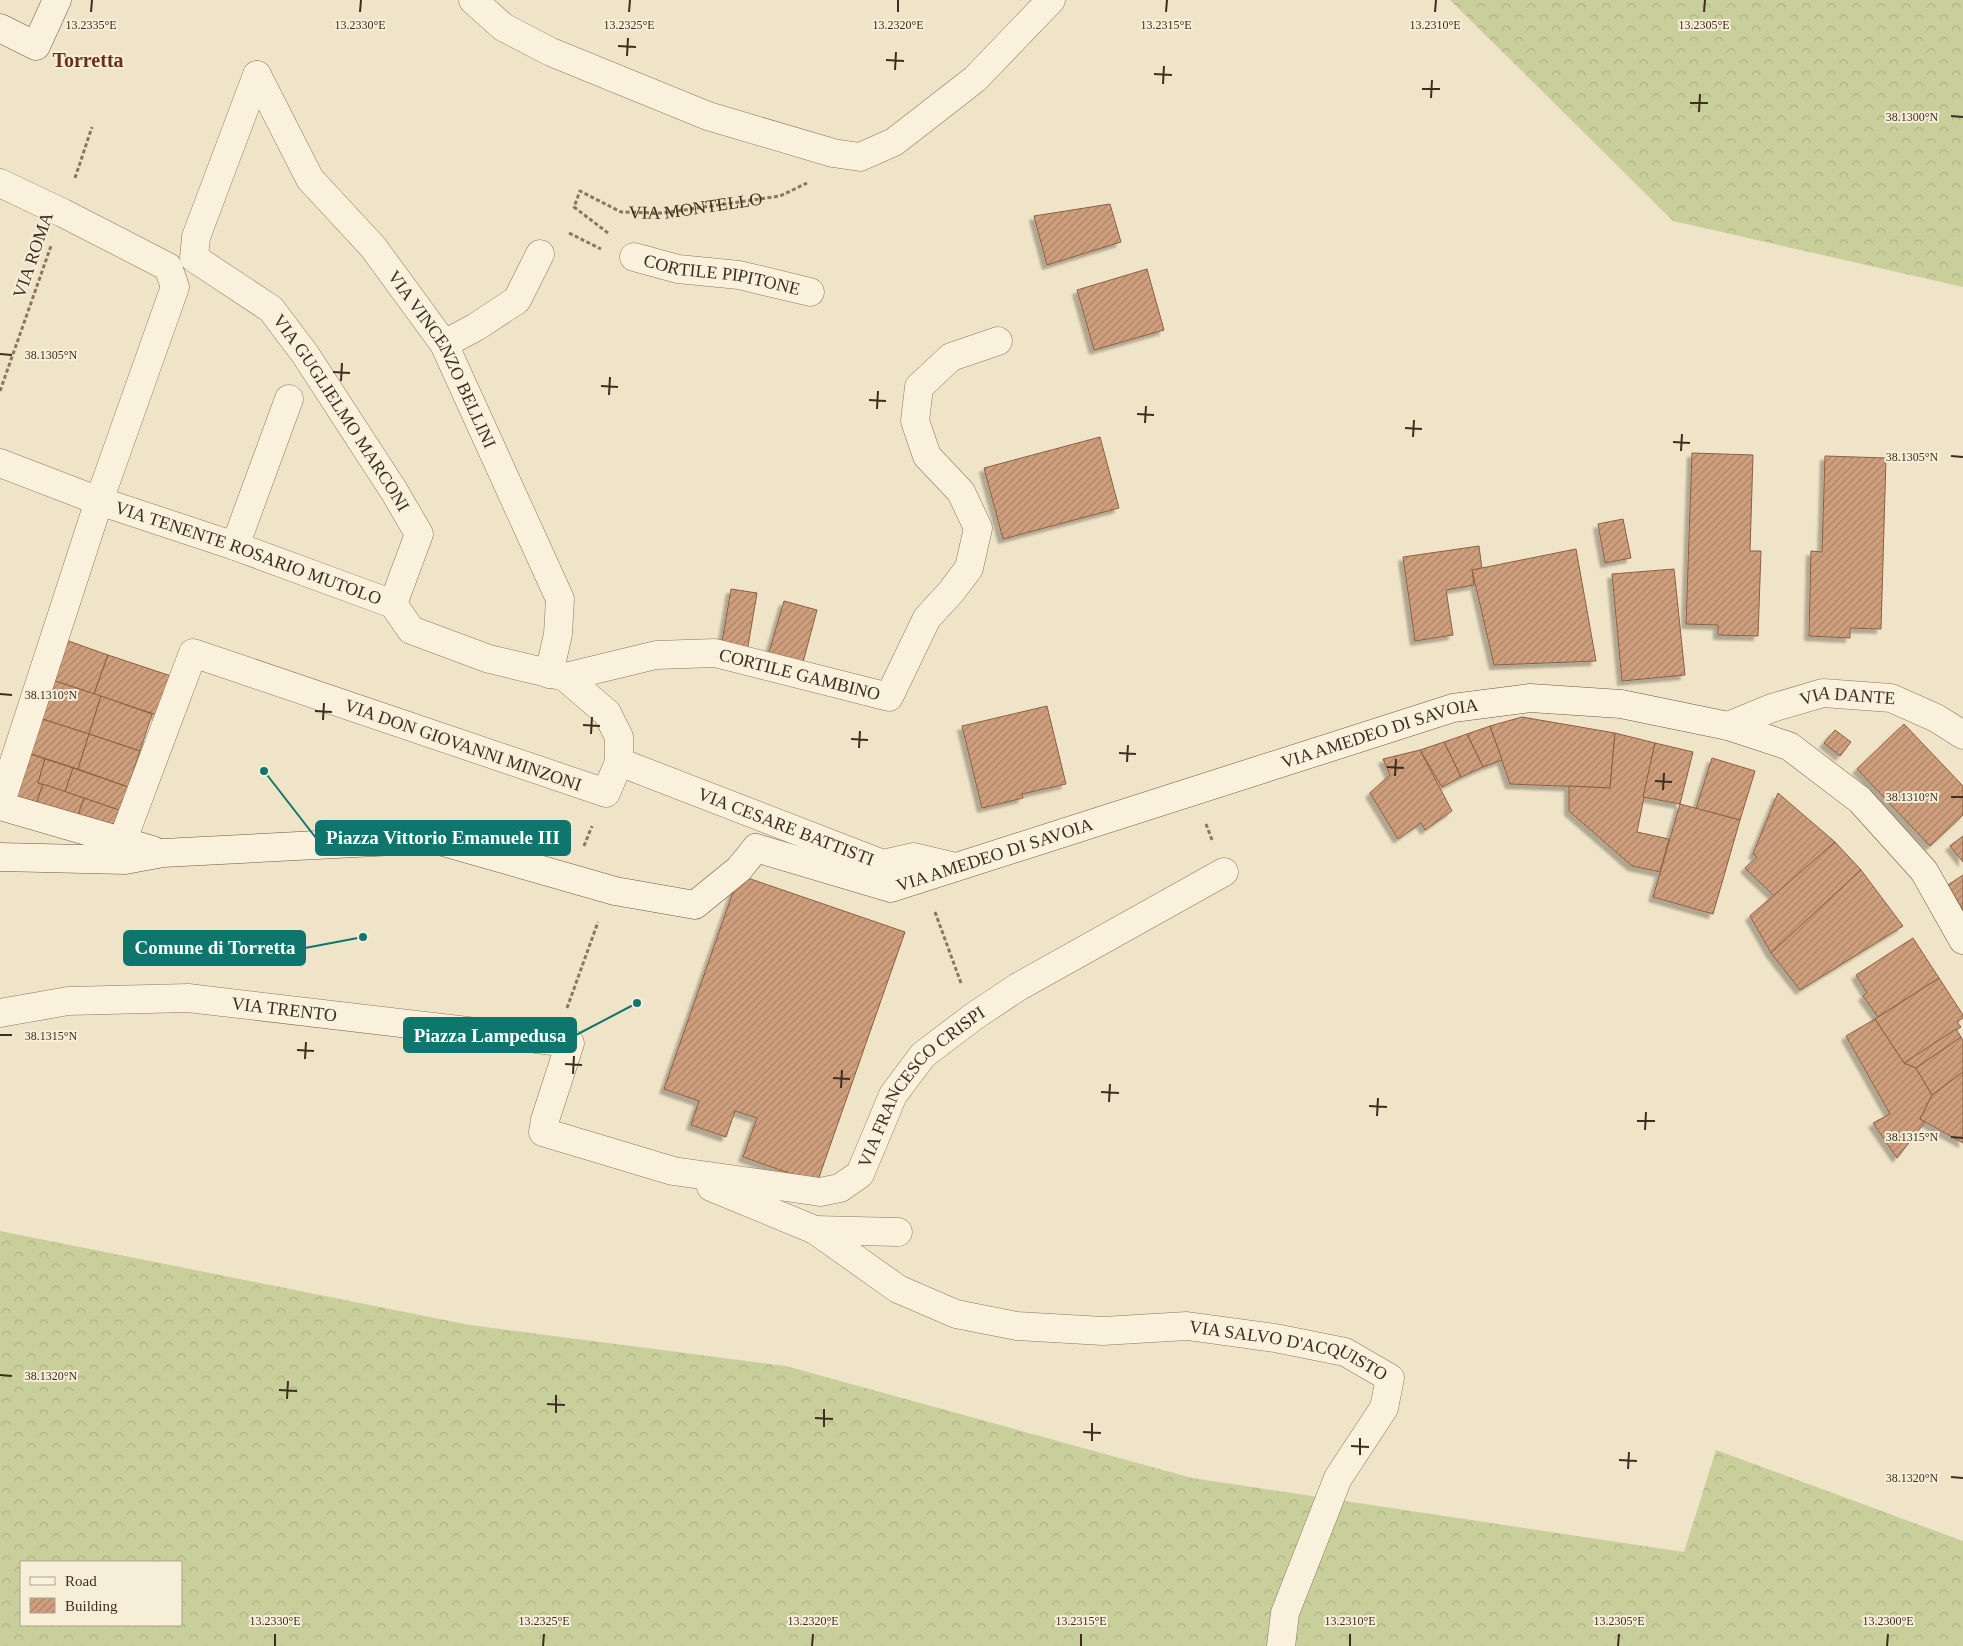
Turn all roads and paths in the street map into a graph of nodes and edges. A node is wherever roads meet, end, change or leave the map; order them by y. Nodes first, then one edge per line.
1 (57, 0) edge
2 (473, 0) edge
3 (1051, 0) edge
4 (0, 28) edge
5 (257, 75) joint
6 (92, 127) dead end
7 (860, 157) junction
8 (0, 183) edge
9 (63, 212) junction
10 (540, 254) joint
11 (634, 257) junction
12 (810, 292) dead end
13 (998, 341) dead end
14 (444, 344) junction
15 (0, 391) edge
16 (289, 399) dead end
17 (0, 463) edge
18 (99, 501) junction
19 (235, 546) junction
20 (393, 604) junction
21 (557, 675) junction
22 (1728, 726) junction
23 (1963, 736) edge
24 (619, 762) junction
25 (1194, 791) junction
26 (606, 793) junction
27 (0, 806) edge
28 (122, 842) junction
29 (163, 853) junction
30 (0, 857) edge
31 (956, 867) junction
32 (1224, 872) joint
33 (574, 878) junction
34 (923, 878) junction
35 (609, 889) junction
36 (1963, 940) edge
37 (0, 1013) edge
38 (973, 1017) junction
39 (563, 1042) junction
40 (673, 1171) junction
41 (814, 1230) junction
42 (898, 1232) dead end
43 (1280, 1646) edge

1 - 4 street
2 - 7 street
3 - 7 street
5 - 14 street, VIA VINCENZO BELLINI
5 - 20 street, VIA GUGLIELMO MARCONI
6 - 9 path, VIA ROMA
7 - 11 path, VIA MONTELLO
8 - 9 street
9 - 15 path, VIA ROMA
9 - 18 street
10 - 11 path
10 - 14 street
11 - 12 street, CORTILE PIPITONE
13 - 21 street, CORTILE GAMBINO
14 - 21 street, VIA VINCENZO BELLINI
16 - 19 street
17 - 18 street, VIA TENENTE ROSARIO MUTOLO
18 - 19 street, VIA TENENTE ROSARIO MUTOLO
18 - 27 street
19 - 20 street, VIA TENENTE ROSARIO MUTOLO
20 - 21 street, VIA TENENTE ROSARIO MUTOLO
21 - 24 street, VIA TENENTE ROSARIO MUTOLO
22 - 23 street, VIA DANTE
22 - 25 street, VIA AMEDEO DI SAVOIA
22 - 36 street, VIA AMEDEO DI SAVOIA
24 - 26 street, VIA TENENTE ROSARIO MUTOLO
24 - 31 street, VIA CESARE BATTISTI
25 - 31 street, VIA AMEDEO DI SAVOIA
25 - 32 path
26 - 28 street, VIA DON GIOVANNI MINZONI
26 - 33 path
27 - 28 street
28 - 29 street
29 - 30 street
29 - 33 street
31 - 34 street, VIA AMEDEO DI SAVOIA
32 - 38 street, VIA FRANCESCO CRISPI
33 - 35 street
34 - 35 street, VIA AMEDEO DI SAVOIA
34 - 38 path
35 - 39 path
37 - 39 street, VIA TRENTO
38 - 40 street, VIA FRANCESCO CRISPI
39 - 40 street, VIA FRANCESCO CRISPI
40 - 41 street
41 - 42 street
41 - 43 street, VIA SALVO D'ACQUISTO

